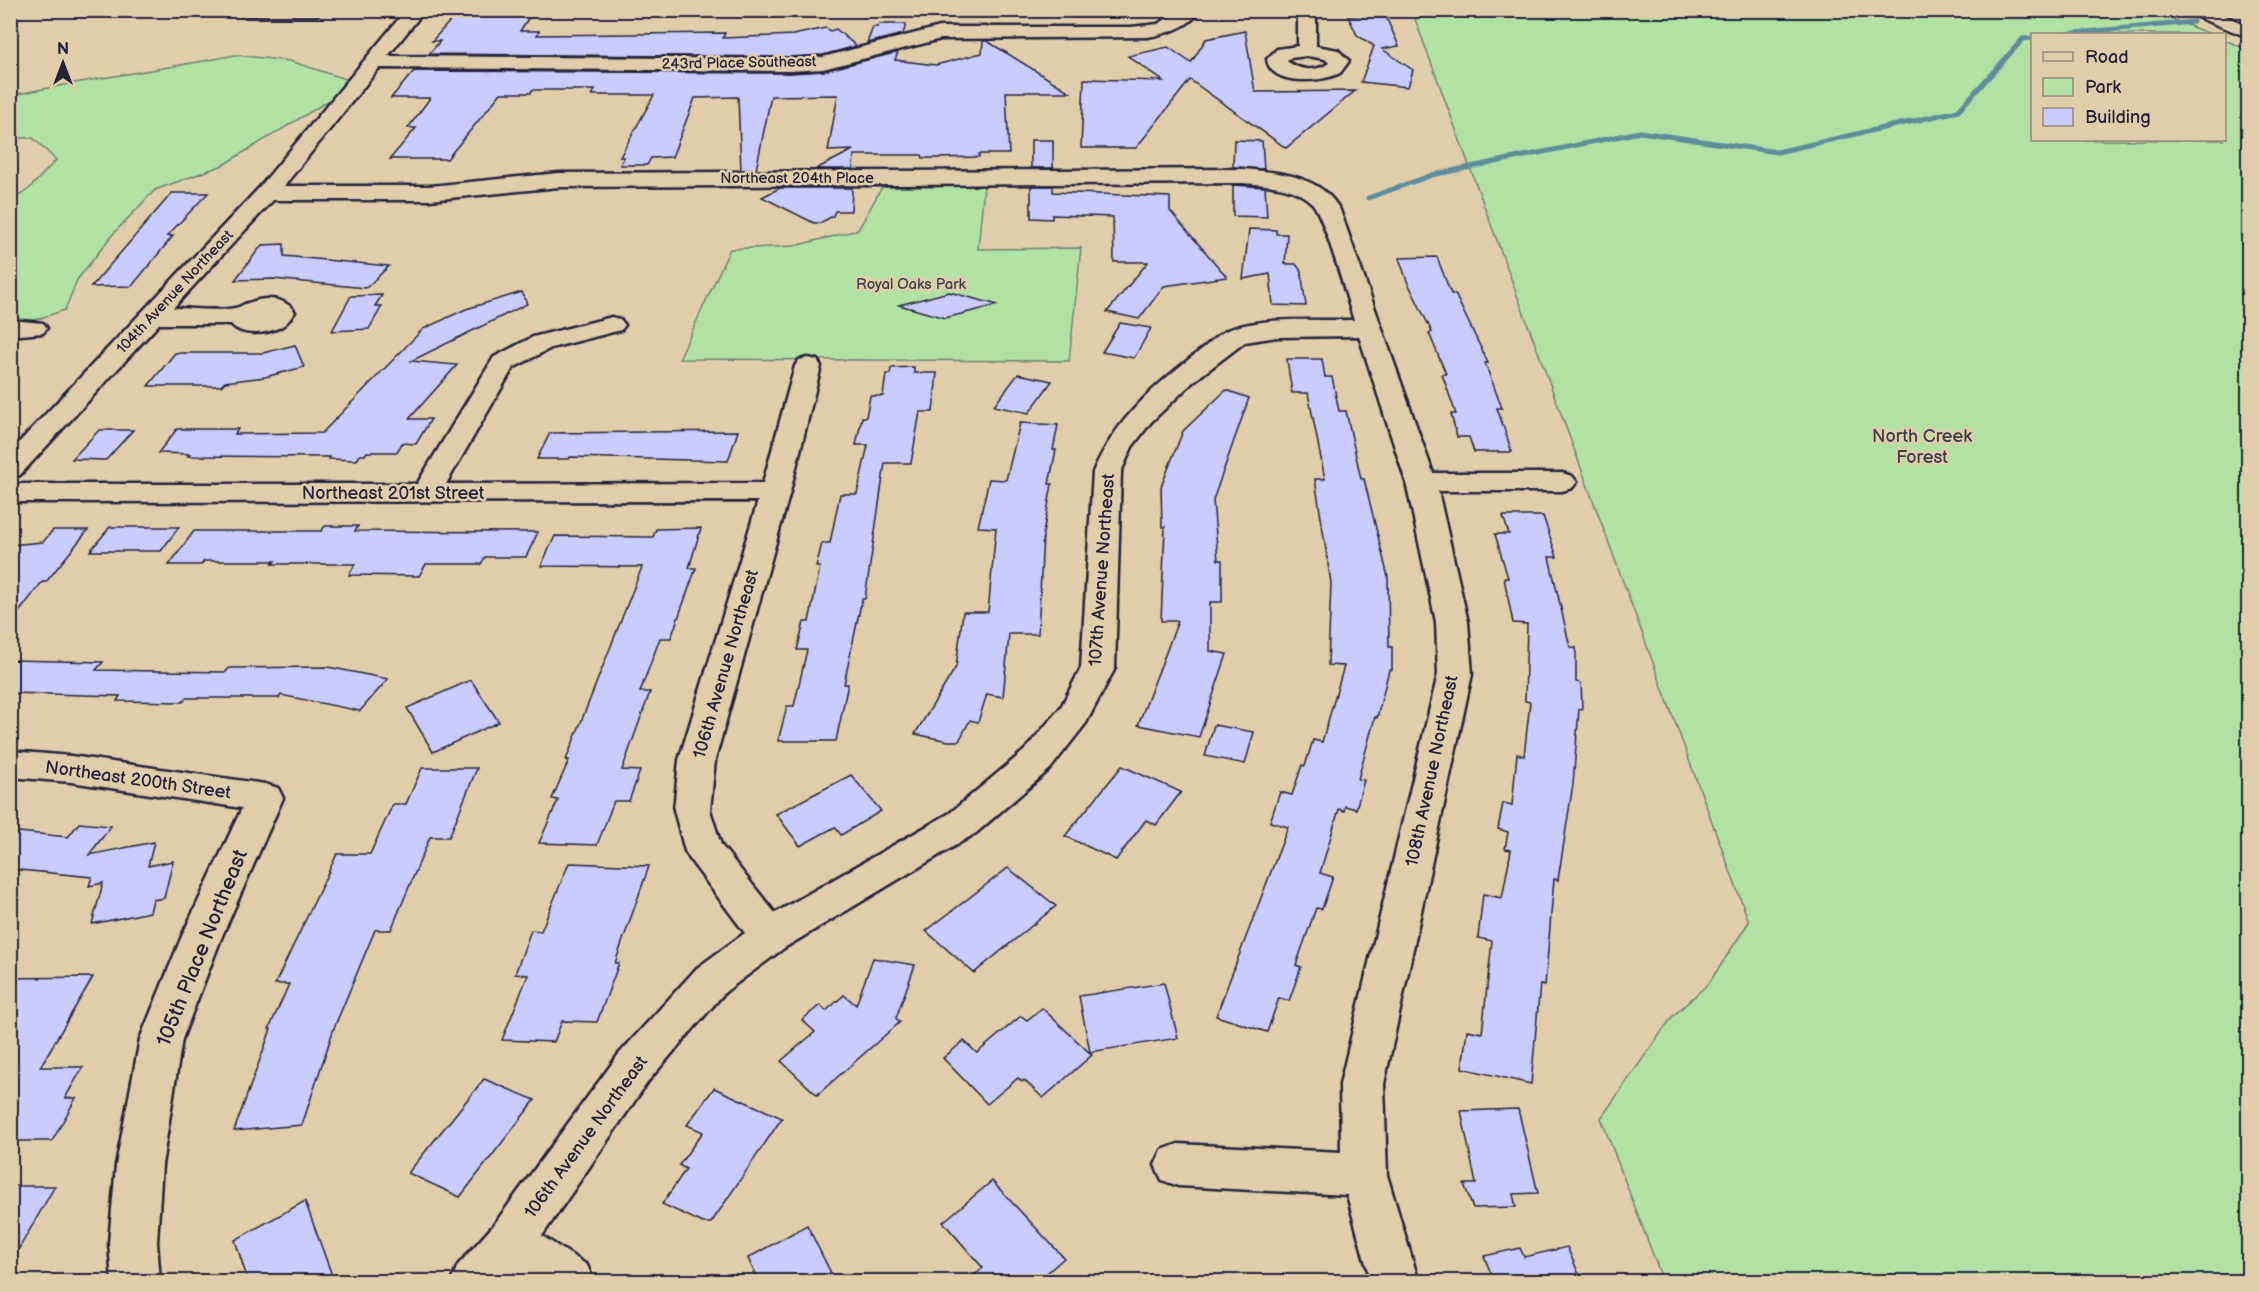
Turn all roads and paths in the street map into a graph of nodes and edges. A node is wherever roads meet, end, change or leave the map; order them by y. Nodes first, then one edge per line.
1 (239, 10) edge
2 (317, 10) edge
3 (416, 10) edge
4 (945, 10) edge
5 (1192, 10) edge
6 (1303, 10) edge
7 (2195, 10) edge
8 (2210, 10) edge
9 (2248, 26) edge
10 (2248, 32) edge
11 (940, 33) junction
12 (1307, 50) dead end
13 (374, 62) junction
14 (267, 193) junction
15 (1322, 199) joint
16 (243, 315) dead end
17 (154, 316) junction
18 (612, 325) dead end
19 (1367, 327) junction
20 (808, 366) dead end
21 (10, 470) edge
22 (1421, 482) junction
23 (1562, 482) dead end
24 (776, 492) junction
25 (10, 493) edge
26 (426, 493) junction
27 (10, 764) edge
28 (265, 798) joint
29 (770, 936) junction
30 (1178, 1165) dead end
31 (1364, 1175) junction
32 (510, 1242) junction
33 (136, 1281) edge
34 (475, 1281) edge
35 (570, 1281) edge
36 (1395, 1281) edge

1 - 2 main road
3 - 13 main road, 104th Avenue Northeast
4 - 11 main road
5 - 11 main road, 243rd Place Southeast
6 - 12 main road
7 - 10 main road
8 - 9 main road
11 - 13 main road, 243rd Place Southeast
13 - 14 main road, 104th Avenue Northeast
14 - 15 main road, Northeast 204th Place
14 - 17 main road, 104th Avenue Northeast
15 - 19 main road, 108th Avenue Northeast
16 - 17 main road
17 - 21 main road, 104th Avenue Northeast
18 - 26 main road
19 - 22 main road, 108th Avenue Northeast
19 - 29 main road, 107th Avenue Northeast
20 - 24 main road, 106th Avenue Northeast
22 - 23 main road
22 - 31 main road, 108th Avenue Northeast
24 - 26 main road, Northeast 201st Street
24 - 29 main road, 106th Avenue Northeast
25 - 26 main road, Northeast 201st Street
27 - 28 main road, Northeast 200th Street
28 - 33 main road, 105th Place Northeast
29 - 32 main road, 106th Avenue Northeast
30 - 31 main road
31 - 36 main road, 108th Avenue Northeast
32 - 34 main road, 106th Avenue Northeast
32 - 35 main road

